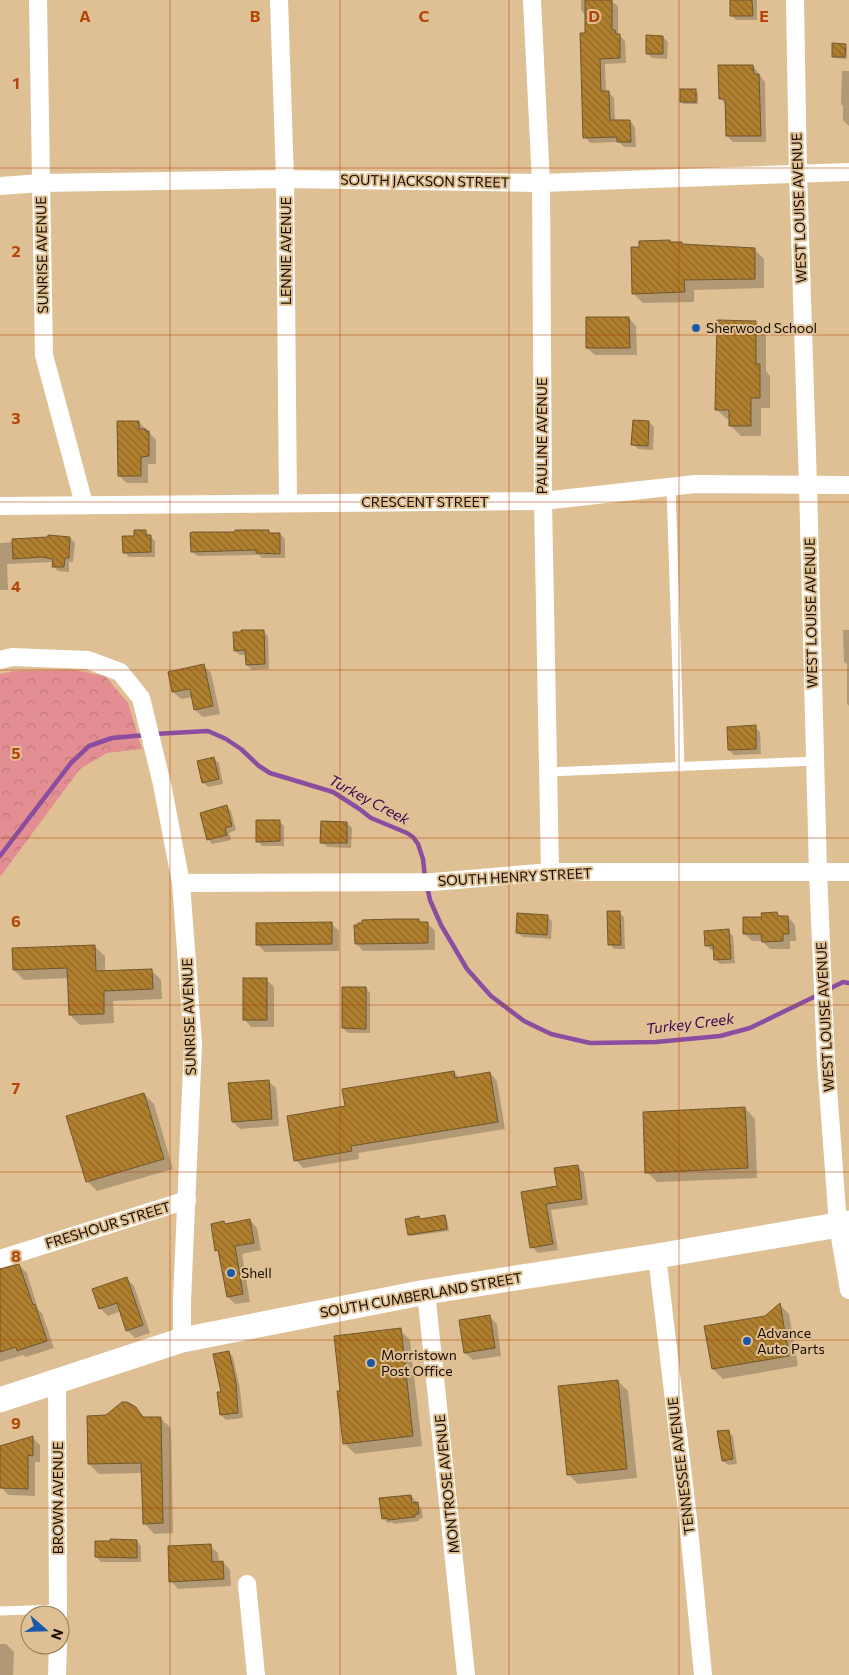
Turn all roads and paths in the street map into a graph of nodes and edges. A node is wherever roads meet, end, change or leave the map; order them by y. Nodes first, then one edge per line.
1 (38, 0) edge
2 (279, 0) edge
3 (532, 0) edge
4 (795, 0) edge
5 (849, 172) edge
6 (798, 173) junction
7 (285, 179) junction
8 (41, 183) junction
9 (541, 183) junction
10 (0, 186) edge
11 (808, 485) junction
12 (849, 485) edge
13 (671, 487) junction
14 (543, 501) junction
15 (288, 503) junction
16 (84, 504) junction
17 (0, 506) edge
18 (0, 660) edge
19 (815, 761) junction
20 (680, 767) junction
21 (548, 772) junction
22 (550, 872) junction
23 (818, 872) junction
24 (849, 872) edge
25 (182, 884) junction
26 (187, 1200) junction
27 (843, 1224) edge
28 (657, 1256) junction
29 (0, 1259) edge
30 (849, 1290) edge
31 (426, 1292) junction
32 (182, 1340) junction
33 (57, 1382) junction
34 (0, 1400) edge
35 (247, 1584) dead end
36 (58, 1605) edge
37 (0, 1611) edge
38 (20, 1611) edge
39 (58, 1655) edge
40 (57, 1675) edge
41 (256, 1675) edge
42 (466, 1675) edge
43 (702, 1675) edge

1 - 8 street, SUNRISE AVENUE
2 - 7 street, LENNIE AVENUE
3 - 9 street, PAULINE AVENUE
4 - 6 street, WEST LOUISE AVENUE
5 - 6 street, SOUTH JACKSON STREET
6 - 9 street, SOUTH JACKSON STREET
6 - 11 street, WEST LOUISE AVENUE
7 - 8 street, SOUTH JACKSON STREET
7 - 9 street, SOUTH JACKSON STREET
7 - 15 street, LENNIE AVENUE
8 - 10 street, SOUTH JACKSON STREET
8 - 16 street, SUNRISE AVENUE
9 - 14 street, PAULINE AVENUE
11 - 12 street, CRESCENT STREET
11 - 13 street, CRESCENT STREET
11 - 19 street, WEST LOUISE AVENUE
13 - 14 street, CRESCENT STREET
13 - 20 lane
14 - 15 street, CRESCENT STREET
14 - 21 street, PAULINE AVENUE
15 - 16 street, CRESCENT STREET
16 - 17 street, CRESCENT STREET
18 - 25 street, SUNRISE AVENUE
19 - 20 lane
19 - 23 street, WEST LOUISE AVENUE
20 - 21 lane
21 - 22 street, PAULINE AVENUE
22 - 23 street, SOUTH HENRY STREET
22 - 25 street, SOUTH HENRY STREET
23 - 24 street, SOUTH HENRY STREET
23 - 27 street, WEST LOUISE AVENUE
25 - 26 street, SUNRISE AVENUE
26 - 29 street, FRESHOUR STREET
26 - 32 street, SUNRISE AVENUE
27 - 28 main road, SOUTH CUMBERLAND STREET
27 - 30 street, WEST LOUISE AVENUE
28 - 31 main road, SOUTH CUMBERLAND STREET
28 - 43 street, TENNESSEE AVENUE
31 - 32 main road, SOUTH CUMBERLAND STREET
31 - 42 street, MONTROSE AVENUE
32 - 33 main road, SOUTH CUMBERLAND STREET
33 - 34 main road, SOUTH CUMBERLAND STREET
33 - 36 street, BROWN AVENUE
35 - 41 street
37 - 38 lane
39 - 40 street

